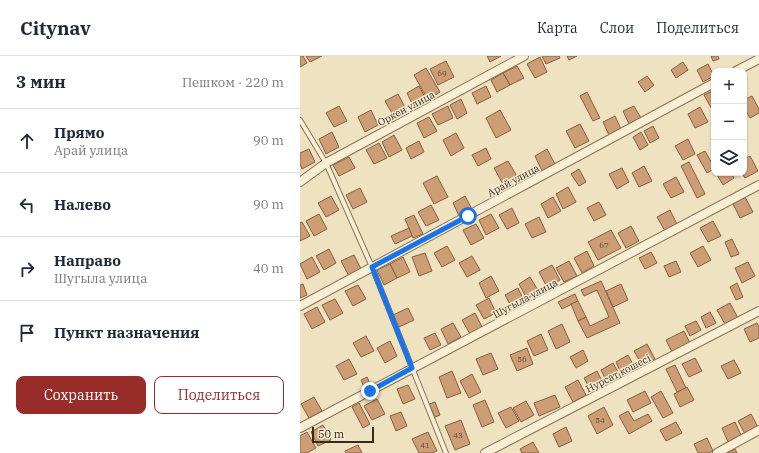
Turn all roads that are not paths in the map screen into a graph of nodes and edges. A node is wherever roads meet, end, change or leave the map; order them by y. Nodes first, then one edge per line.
1 (524, 56) edge
2 (759, 58) edge
3 (741, 68) edge
4 (711, 85) edge
5 (300, 120) edge
6 (326, 163) junction
7 (300, 182) edge
8 (759, 185) edge
9 (372, 267) junction
10 (300, 306) edge
11 (759, 311) edge
12 (412, 368) junction
13 (300, 428) edge
14 (759, 430) edge
15 (446, 453) edge
16 (485, 453) edge
17 (717, 453) edge

1 - 6 street, Оркен улица
2 - 3 street
4 - 9 street, Арай улица
5 - 6 lane
6 - 7 street, Оркен улица
6 - 9 lane
8 - 12 street, Шугыла улица
9 - 10 street, Арай улица
9 - 12 lane
11 - 16 street, Нурсат кошесi
12 - 13 street, Шугыла улица
12 - 15 lane
14 - 17 street

